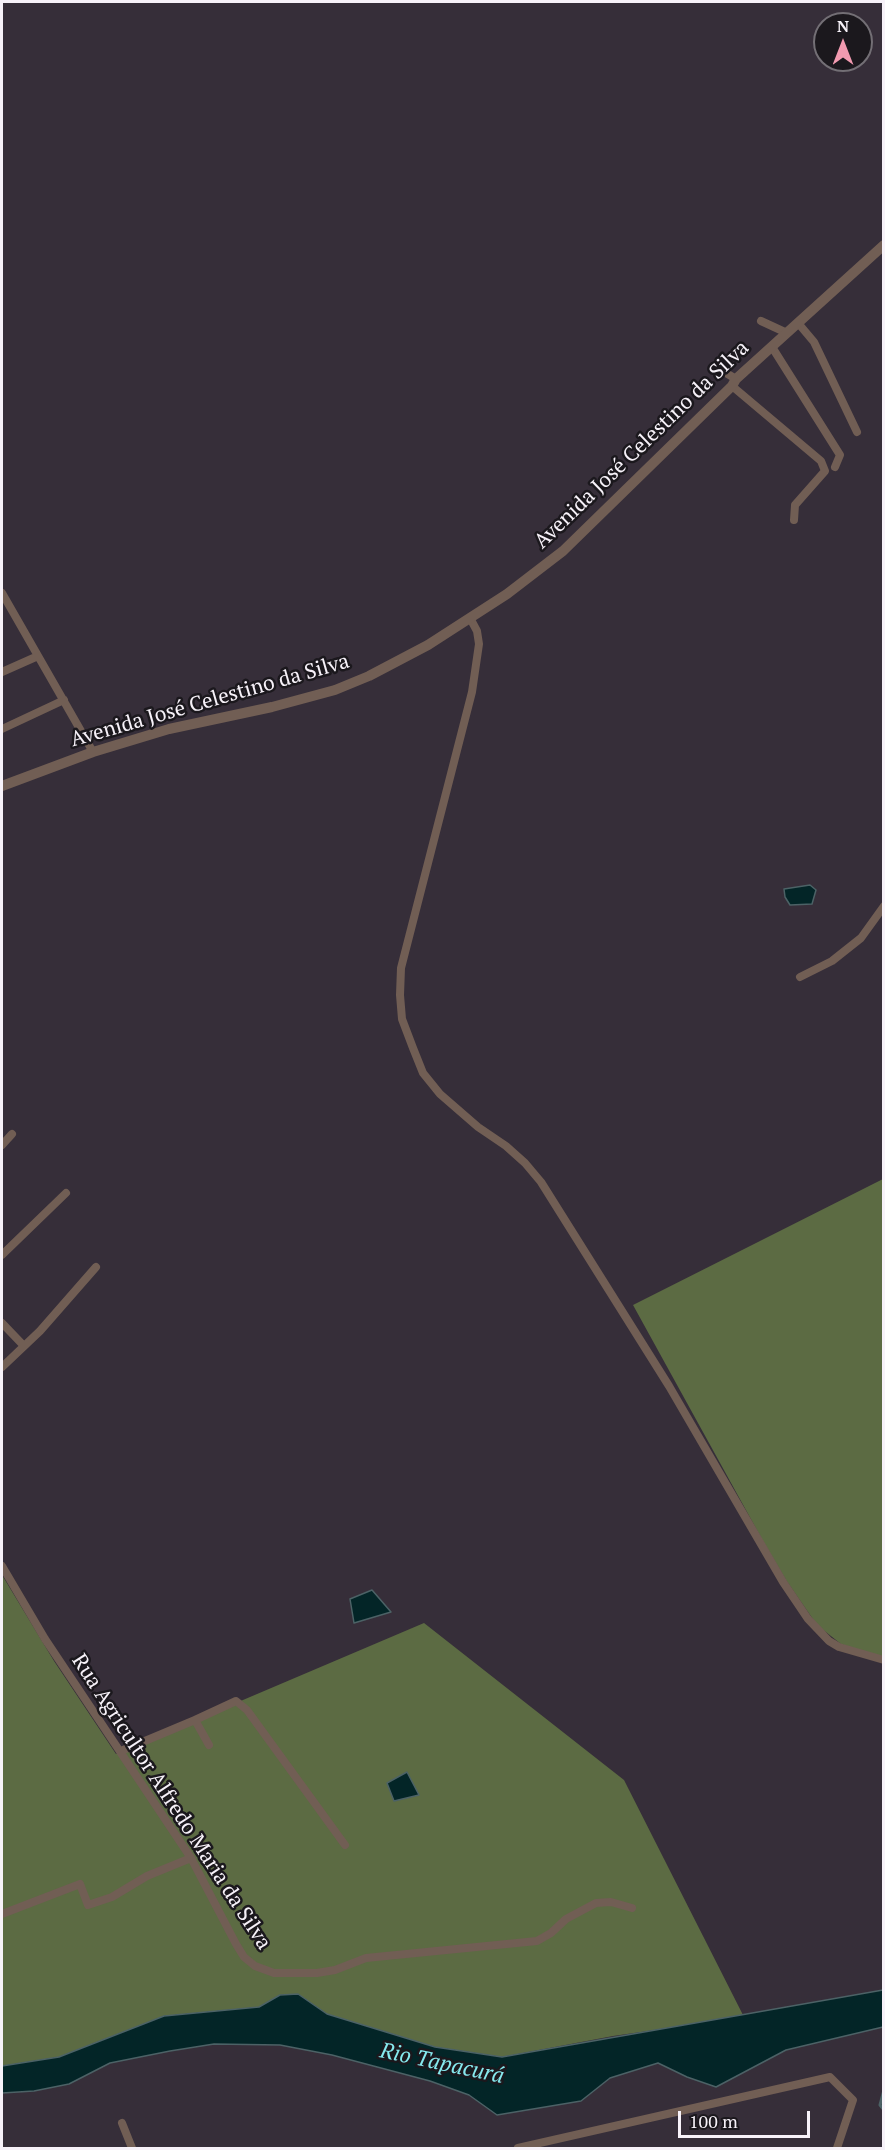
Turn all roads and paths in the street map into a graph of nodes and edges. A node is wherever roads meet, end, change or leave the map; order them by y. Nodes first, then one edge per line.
1 (884, 244) edge
2 (761, 321) dead end
3 (798, 323) junction
4 (787, 333) junction
5 (772, 347) junction
6 (721, 370) dead end
7 (734, 382) junction
8 (857, 432) dead end
9 (834, 467) dead end
10 (794, 520) dead end
11 (2, 592) edge
12 (12, 614) junction
13 (2, 618) edge
14 (471, 618) junction
15 (38, 656) junction
16 (2, 672) edge
17 (64, 700) junction
18 (2, 729) edge
19 (93, 752) junction
20 (2, 786) edge
21 (884, 906) edge
22 (800, 977) dead end
23 (12, 1134) dead end
24 (2, 1145) edge
25 (66, 1193) dead end
26 (2, 1255) edge
27 (96, 1267) dead end
28 (2, 1323) edge
29 (24, 1346) junction
30 (2, 1367) edge
31 (2, 1566) edge
32 (884, 1660) edge
33 (195, 1720) junction
34 (209, 1745) dead end
35 (121, 1751) junction
36 (345, 1845) dead end
37 (191, 1858) junction
38 (632, 1908) dead end
39 (2, 1914) edge
40 (122, 2123) dead end
41 (132, 2148) edge
42 (518, 2148) edge
43 (837, 2148) edge

1 - 3 street, Avenida José Celestino da Silva
2 - 4 street
3 - 4 street, Avenida José Celestino da Silva
3 - 8 street
4 - 5 street, Avenida José Celestino da Silva
5 - 7 street, Avenida José Celestino da Silva
5 - 9 street
6 - 7 street
7 - 10 street
7 - 14 street, Avenida José Celestino da Silva
11 - 12 street
12 - 13 street
12 - 15 street
14 - 19 street, Avenida José Celestino da Silva
14 - 32 street
15 - 16 street
15 - 17 street
17 - 18 street
17 - 19 street
19 - 20 street, Avenida José Celestino da Silva
21 - 22 street
23 - 24 street
25 - 26 street
27 - 29 street
28 - 29 street
29 - 30 street
31 - 35 street, Rua Agricultor Alfredo Maria da Silva
33 - 34 street
33 - 35 street
33 - 36 street
35 - 37 street, Rua Agricultor Alfredo Maria da Silva
37 - 38 street, Rua Agricultor Alfredo Maria da Silva
37 - 39 street
40 - 41 street
42 - 43 street

